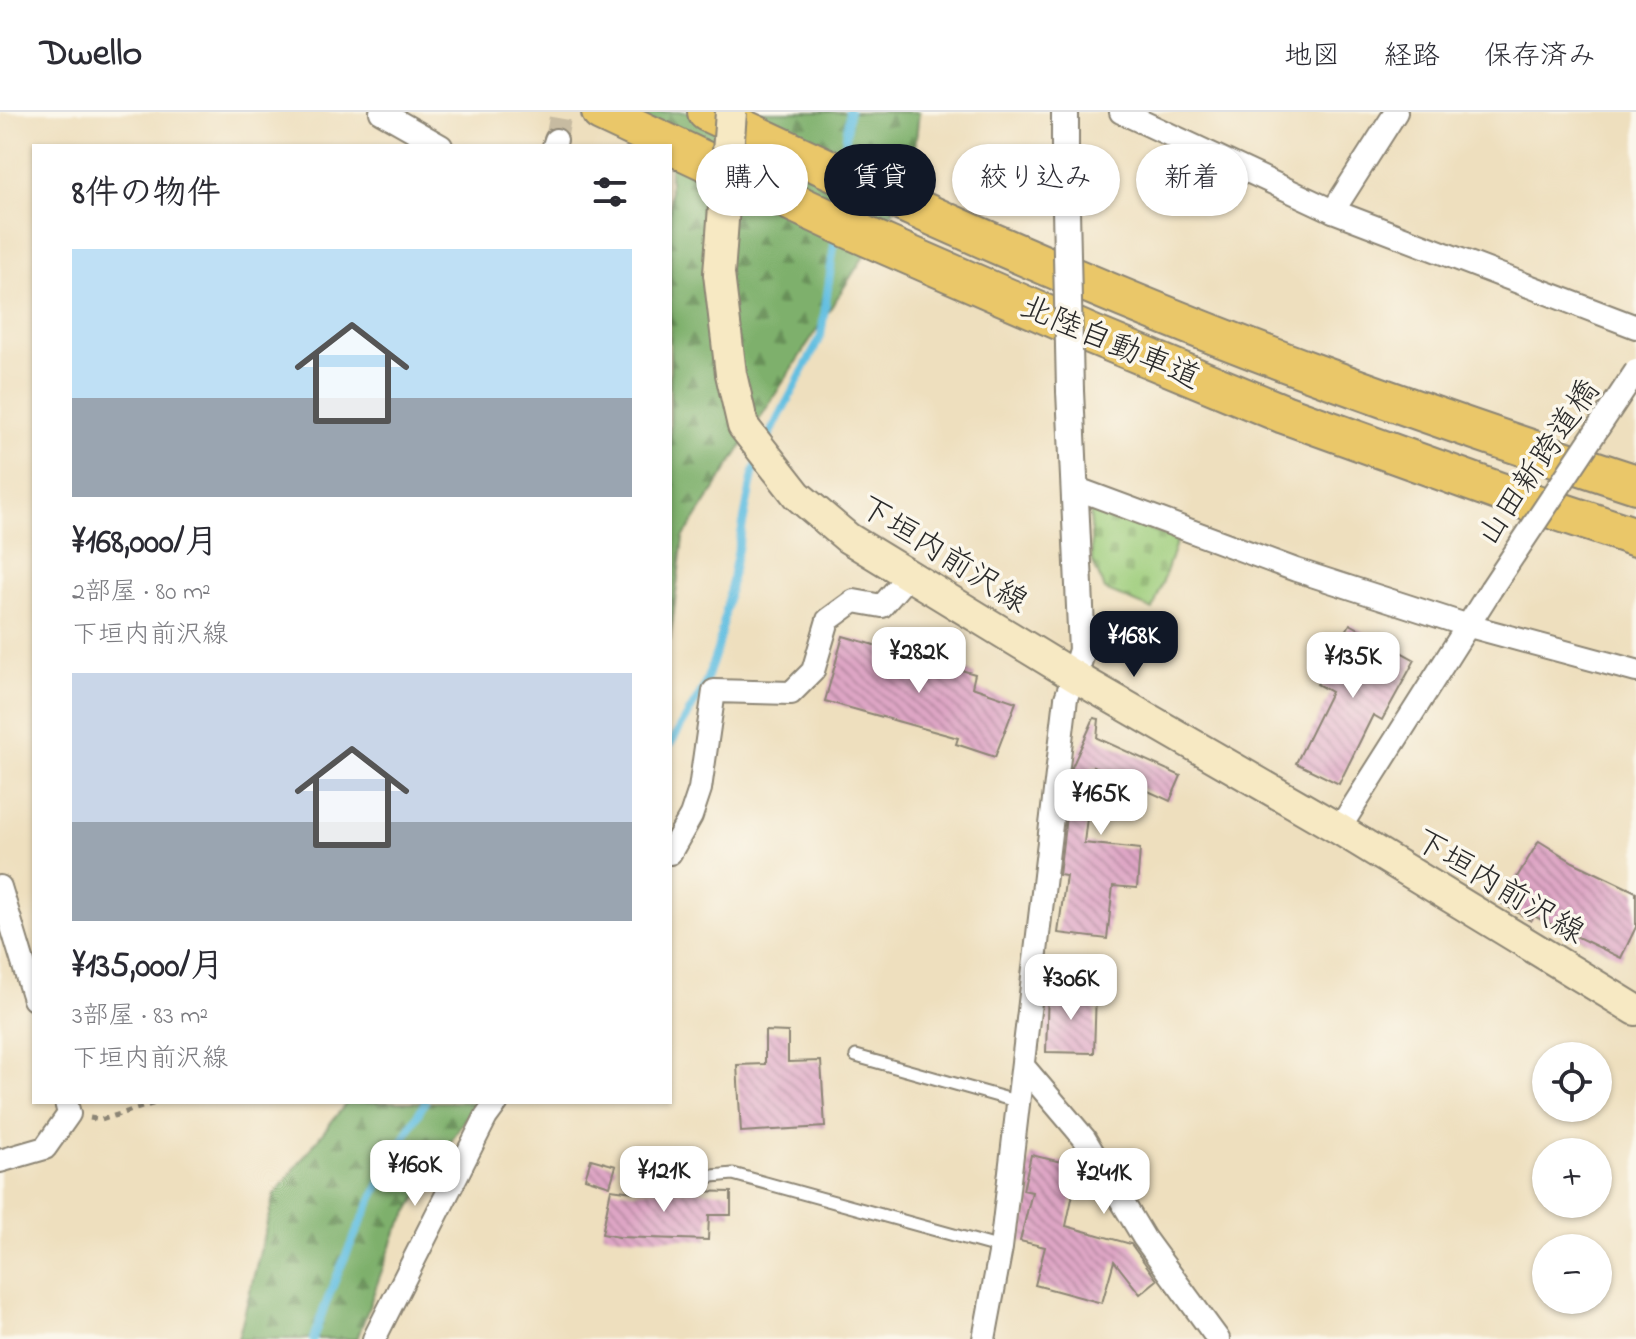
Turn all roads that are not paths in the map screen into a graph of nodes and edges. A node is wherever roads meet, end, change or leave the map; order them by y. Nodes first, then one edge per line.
1 (381, 112) edge
2 (601, 112) edge
3 (707, 112) edge
4 (731, 112) edge
5 (1065, 112) edge
6 (1121, 112) edge
7 (1396, 112) edge
8 (437, 144) edge
9 (669, 144) edge
10 (672, 145) edge
11 (1333, 211) junction
12 (1636, 327) edge
13 (1636, 371) edge
14 (1636, 484) edge
15 (1075, 488) junction
16 (1636, 537) edge
17 (908, 576) junction
18 (1469, 626) junction
19 (1636, 671) edge
20 (1074, 676) junction
21 (1339, 829) junction
22 (672, 849) edge
23 (0, 887) edge
24 (32, 992) edge
25 (1636, 1010) edge
26 (856, 1056) dead end
27 (1023, 1066) junction
28 (1019, 1102) junction
29 (496, 1104) edge
30 (68, 1108) edge
31 (0, 1161) edge
32 (632, 1184) dead end
33 (1001, 1248) junction
34 (374, 1339) edge
35 (984, 1339) edge
36 (1218, 1339) edge

1 - 8 street
2 - 9 highway, 北陸自動車道
3 - 14 highway, 北陸自動車道
4 - 17 main road, 下垣内前沢線, bridge
5 - 15 street, bridge
6 - 11 street
7 - 11 street
10 - 16 highway, 北陸自動車道
11 - 12 street
13 - 18 street, 山田新跨道橋, bridge
15 - 18 street
15 - 20 street
17 - 20 main road, 下垣内前沢線
17 - 22 street
18 - 19 street
18 - 21 street, 山田新跨道橋
20 - 21 main road, 下垣内前沢線
20 - 27 street
21 - 25 main road, 下垣内前沢線
23 - 24 street
26 - 28 lane
27 - 28 street
27 - 36 street
28 - 33 street
29 - 34 street
30 - 31 street
32 - 33 lane
33 - 35 street

